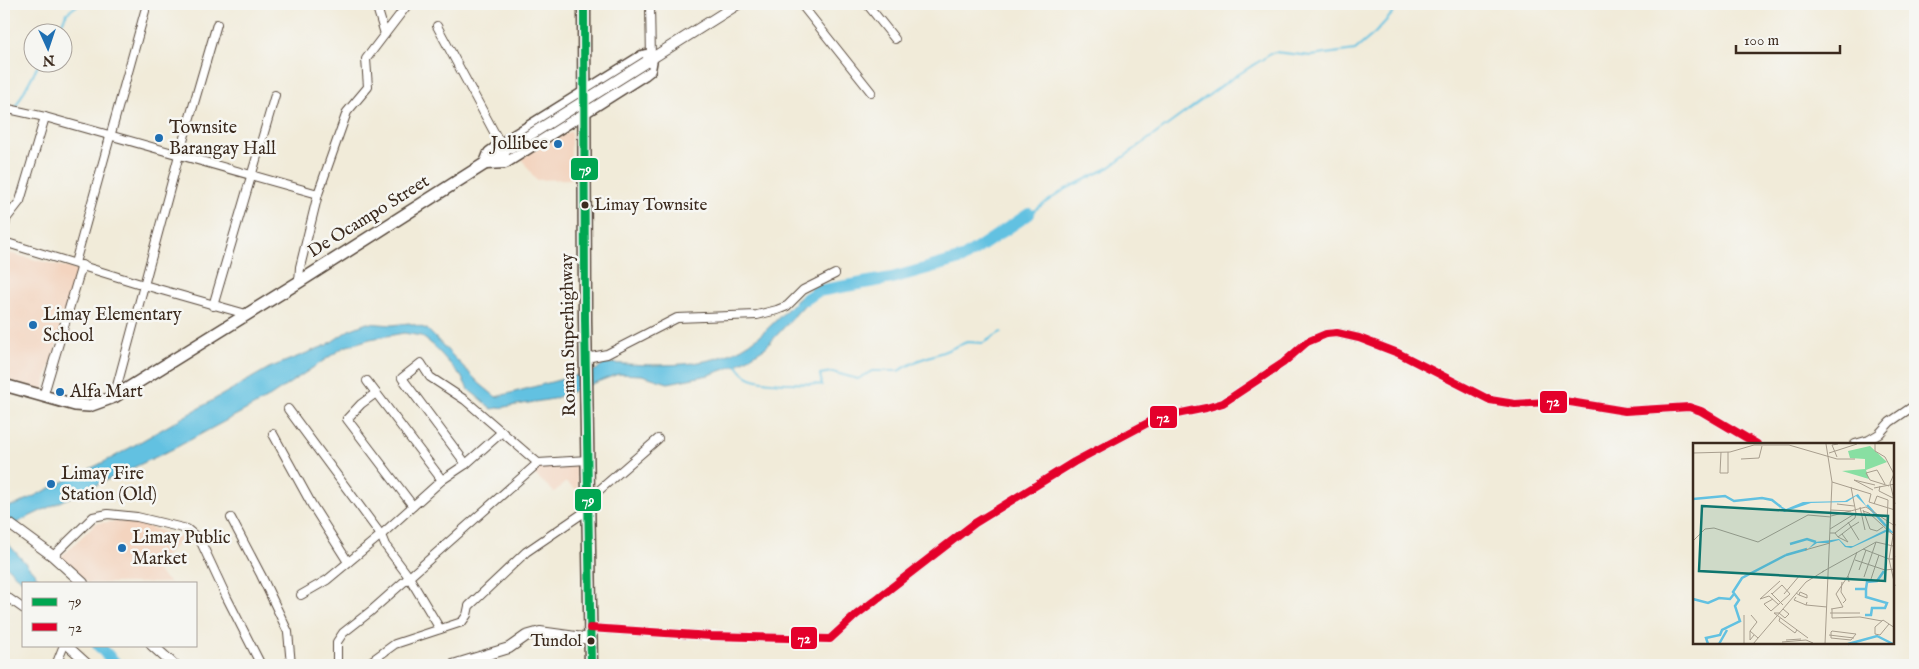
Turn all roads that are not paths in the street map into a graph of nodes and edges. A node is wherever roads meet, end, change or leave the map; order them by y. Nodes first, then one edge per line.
1 (376, 4) edge
2 (408, 4) edge
3 (584, 4) edge
4 (650, 4) edge
5 (738, 4) edge
6 (801, 4) edge
7 (866, 4) edge
8 (878, 4) edge
9 (728, 7) edge
10 (145, 11) dead end
11 (872, 11) junction
12 (217, 24) dead end
13 (437, 26) dead end
14 (385, 34) junction
15 (895, 39) dead end
16 (648, 61) junction
17 (584, 92) junction
18 (872, 92) dead end
19 (275, 94) dead end
20 (4, 108) edge
21 (585, 111) junction
22 (45, 117) junction
23 (111, 136) junction
24 (503, 148) junction
25 (179, 155) junction
26 (486, 163) junction
27 (252, 176) junction
28 (318, 194) junction
29 (4, 233) edge
30 (4, 242) edge
31 (78, 264) junction
32 (835, 274) dead end
33 (299, 282) junction
34 (144, 285) junction
35 (212, 306) junction
36 (246, 314) junction
37 (586, 363) junction
38 (367, 381) dead end
39 (4, 385) edge
40 (376, 393) junction
41 (43, 397) junction
42 (114, 397) junction
43 (1915, 405) edge
44 (288, 409) dead end
45 (502, 432) junction
46 (273, 434) dead end
47 (658, 440) dead end
48 (1755, 443) edge
49 (1858, 443) edge
50 (588, 460) junction
51 (538, 463) junction
52 (466, 464) junction
53 (442, 480) junction
54 (589, 504) junction
55 (413, 506) junction
56 (231, 518) dead end
57 (4, 520) edge
58 (381, 535) junction
59 (53, 556) junction
60 (348, 562) junction
61 (409, 577) junction
62 (82, 582) edge
63 (301, 595) dead end
64 (5, 597) edge
65 (22, 608) edge
66 (440, 629) junction
67 (590, 634) junction
68 (65, 646) edge
69 (66, 646) edge
70 (153, 646) edge
71 (56, 665) edge
72 (89, 665) edge
73 (174, 665) edge
74 (261, 665) edge
75 (291, 665) edge
76 (337, 665) edge
77 (366, 665) edge
78 (453, 665) edge
79 (591, 665) edge

1 - 14 street
2 - 14 street
3 - 17 main road, Roman Superhighway
4 - 16 street
5 - 9 street
6 - 18 street
7 - 11 street
8 - 11 street
9 - 16 street
10 - 23 street
11 - 15 street
12 - 25 street
13 - 24 street
14 - 28 street
16 - 17 main road
16 - 21 main road
16 - 24 street, bridge
17 - 21 main road, Roman Superhighway
17 - 24 main road
19 - 27 street
20 - 22 street
21 - 26 main road
21 - 37 main road, Roman Superhighway
22 - 23 street
22 - 29 street
23 - 25 street
23 - 31 street
24 - 26 main road
25 - 27 street
25 - 34 street
26 - 33 main road, De Ocampo Street
27 - 28 street
27 - 35 street
28 - 33 street
30 - 31 street
31 - 34 street
31 - 41 street
32 - 37 street
33 - 36 main road, De Ocampo Street
34 - 35 street
34 - 42 street
35 - 36 street
36 - 42 main road, De Ocampo Street
37 - 50 main road, Roman Superhighway
38 - 40 street
39 - 41 main road, De Ocampo Street
40 - 53 street
40 - 55 street
41 - 42 main road, De Ocampo Street
43 - 49 street
44 - 58 street
45 - 51 street
45 - 52 street
45 - 52 street
46 - 60 street
47 - 54 street
48 - 67 street
50 - 51 street
50 - 54 main road, Roman Superhighway
51 - 61 street
52 - 53 street
53 - 55 street
54 - 66 street
54 - 67 main road, Roman Superhighway
55 - 58 street
56 - 75 street
57 - 59 street
58 - 60 street
58 - 61 street
59 - 62 street
59 - 74 street
60 - 63 street
61 - 66 street
61 - 76 street
64 - 65 street
66 - 77 street
67 - 78 street
67 - 79 main road, Roman Superhighway
68 - 71 street
69 - 72 street
70 - 73 street

